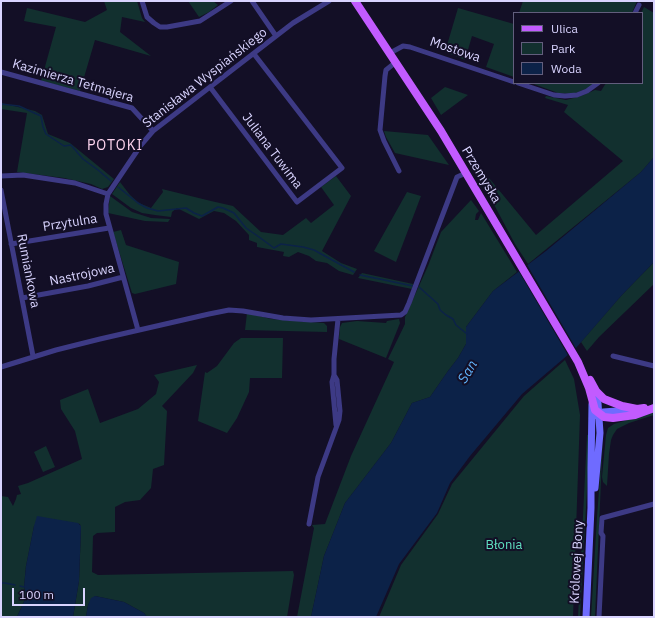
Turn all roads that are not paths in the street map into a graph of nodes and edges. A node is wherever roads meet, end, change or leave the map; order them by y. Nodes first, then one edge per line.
1 (231, 1) edge
2 (252, 1) edge
3 (329, 1) edge
4 (355, 1) edge
5 (144, 2) edge
6 (639, 5) dead end
7 (636, 12) edge
8 (276, 36) junction
9 (390, 53) junction
10 (254, 54) junction
11 (396, 62) junction
12 (1, 72) edge
13 (513, 82) edge
14 (521, 84) edge
15 (597, 84) edge
16 (210, 87) junction
17 (153, 131) junction
18 (399, 171) dead end
19 (466, 172) junction
20 (1, 176) edge
21 (1, 190) edge
22 (108, 194) junction
23 (109, 228) junction
24 (11, 244) junction
25 (123, 277) junction
26 (22, 298) junction
27 (338, 319) junction
28 (138, 330) junction
29 (33, 356) junction
30 (613, 356) dead end
31 (580, 364) junction
32 (654, 366) edge
33 (1, 367) edge
34 (596, 391) junction
35 (592, 404) junction
36 (654, 407) edge
37 (637, 409) junction
38 (599, 414) junction
39 (613, 418) junction
40 (593, 425) junction
41 (600, 434) junction
42 (654, 504) edge
43 (592, 508) junction
44 (309, 524) dead end
45 (586, 617) edge
46 (599, 617) edge

1 - 5 street
2 - 8 street
3 - 8 street, Stanisława Wyspiańskiego
4 - 9 main road, Przemyska
6 - 7 street
8 - 10 street, Stanisława Wyspiańskiego
9 - 11 main road, Przemyska
9 - 13 street, Mostowa
10 - 16 street, Stanisława Wyspiańskiego
10 - 16 street, Juliana Tuwima
11 - 18 street
11 - 19 main road, Przemyska
12 - 17 street, Kazimierza Tetmajera
14 - 15 street
16 - 17 street, Stanisława Wyspiańskiego
17 - 22 street, Stanisława Wyspiańskiego
19 - 27 street
19 - 31 main road, Przemyska
20 - 22 street
21 - 24 street, Rumiankowa
22 - 23 street, Stanisława Wyspiańskiego
23 - 24 street, Przytulna
23 - 25 street, Stanisława Wyspiańskiego
24 - 26 street, Rumiankowa
25 - 26 street, Nastrojowa
25 - 28 street, Stanisława Wyspiańskiego
26 - 29 street, Rumiankowa
27 - 28 street
27 - 44 street
28 - 29 street
29 - 33 street
30 - 32 street
31 - 34 main road, Przemyska
31 - 35 main road, Przemyska
34 - 37 main road
34 - 38 main road, Przemyska
35 - 38 main road
35 - 40 main road, Przemyska
36 - 37 main road
36 - 39 main road
37 - 38 main road
38 - 39 main road
38 - 40 main road
38 - 41 main road, Królowej Bony
39 - 41 main road
40 - 43 main road, Królowej Bony
41 - 43 main road, Królowej Bony
42 - 46 street
43 - 45 main road, Królowej Bony

